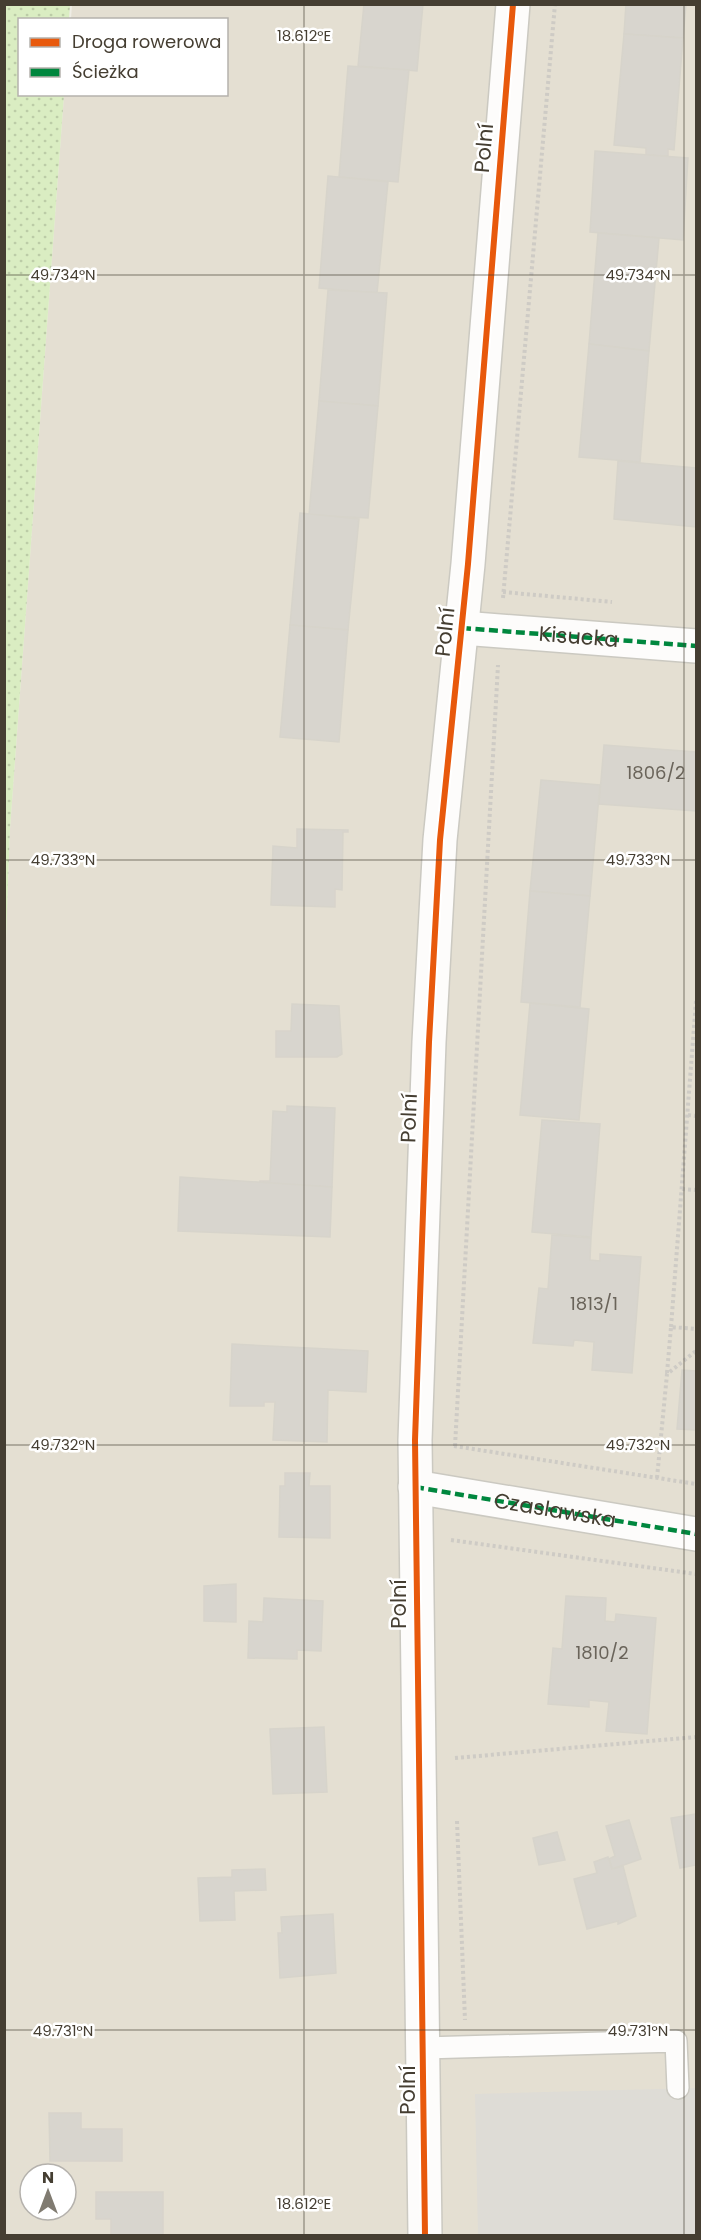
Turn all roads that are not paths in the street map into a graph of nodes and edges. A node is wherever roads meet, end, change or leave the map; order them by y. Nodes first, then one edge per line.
1 (513, 4) edge
2 (462, 628) junction
3 (696, 646) edge
4 (415, 1487) junction
5 (696, 1534) edge
6 (424, 2049) junction
7 (678, 2088) dead end
8 (424, 2235) edge

1 - 2 street, Polní
2 - 3 street, Kisucka
2 - 4 street, Polní
4 - 5 street, Czaslawska
4 - 6 street, Polní
6 - 7 lane
6 - 8 street, Polní

